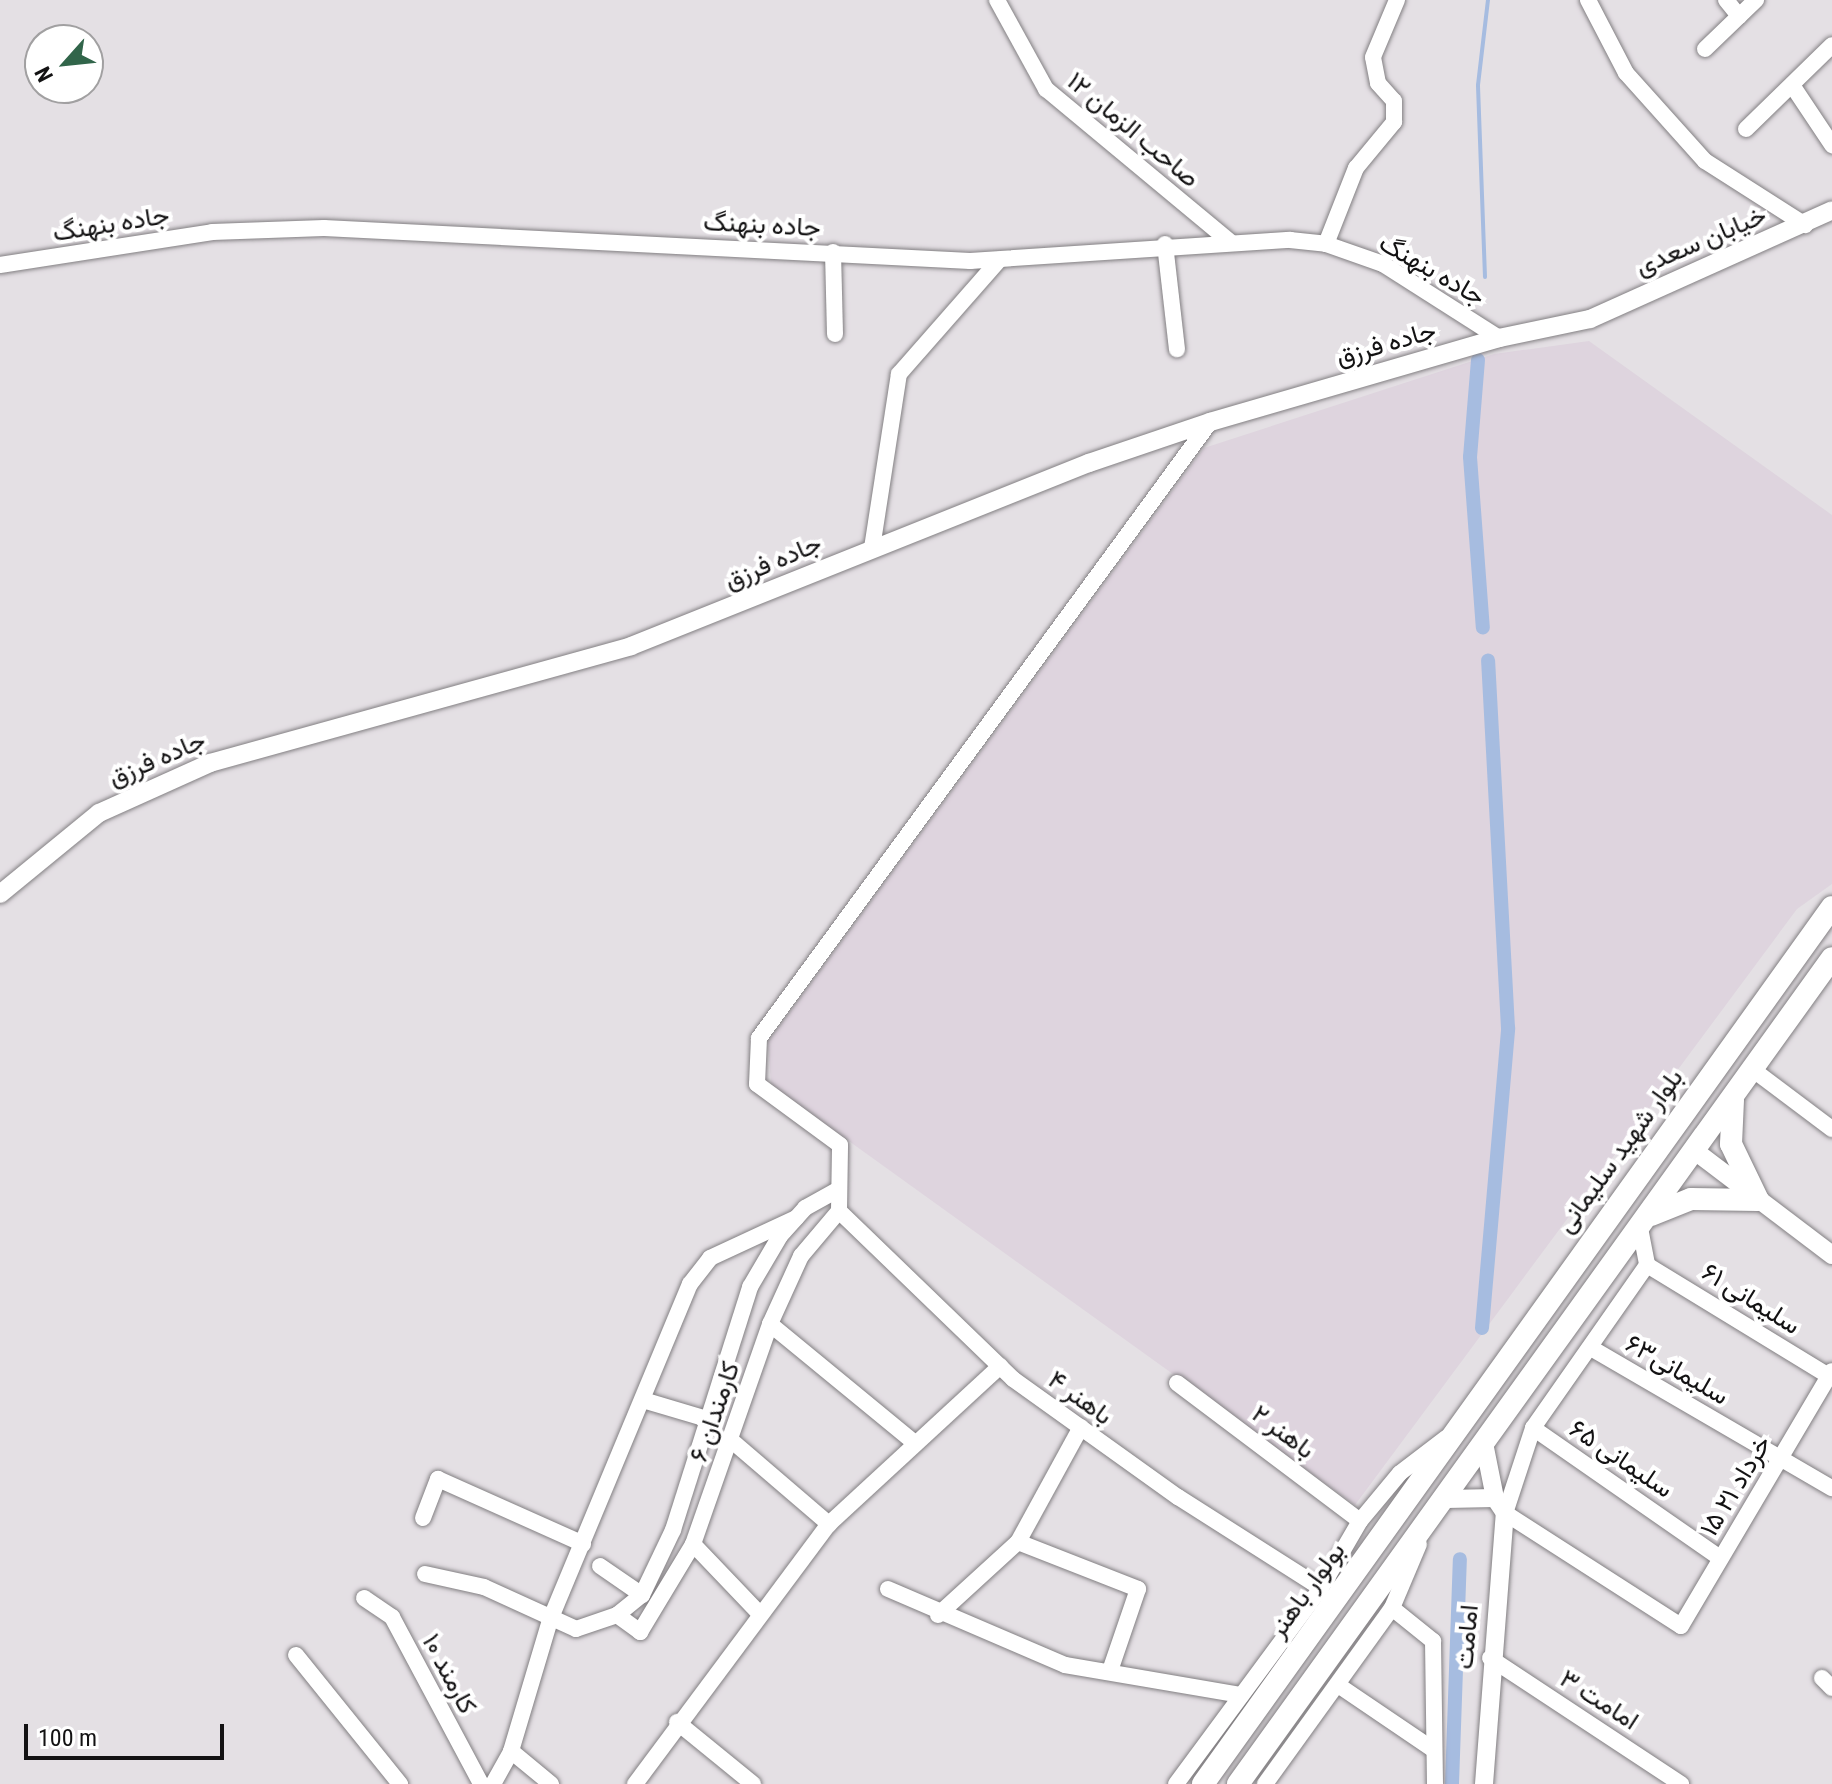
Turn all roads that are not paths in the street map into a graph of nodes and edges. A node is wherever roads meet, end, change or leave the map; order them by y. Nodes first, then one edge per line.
1 (997, 0) edge
2 (1397, 0) edge
3 (1588, 0) edge
4 (1726, 0) edge
5 (1756, 0) edge
6 (1739, 16) junction
7 (1832, 45) edge
8 (1705, 49) dead end
9 (1794, 88) junction
10 (1746, 129) dead end
11 (1832, 145) edge
12 (1832, 210) edge
13 (1805, 225) junction
14 (1230, 242) junction
15 (1165, 244) junction
16 (1326, 244) junction
17 (833, 252) junction
18 (999, 260) junction
19 (0, 265) edge
20 (1590, 319) joint
21 (835, 334) dead end
22 (1499, 338) junction
23 (1177, 349) dead end
24 (1210, 422) junction
25 (872, 548) junction
26 (0, 894) edge
27 (1832, 907) edge
28 (1832, 958) edge
29 (1752, 1069) junction
30 (1733, 1096) junction
31 (1832, 1129) edge
32 (1668, 1132) junction
33 (1695, 1151) junction
34 (837, 1190) junction
35 (1758, 1200) junction
36 (839, 1211) junction
37 (796, 1218) junction
38 (1644, 1222) junction
39 (1832, 1255) edge
40 (1647, 1265) junction
41 (770, 1324) junction
42 (1591, 1348) junction
43 (1000, 1366) junction
44 (1830, 1379) edge
45 (1177, 1383) dead end
46 (643, 1400) junction
47 (707, 1419) junction
48 (1081, 1427) junction
49 (1533, 1428) junction
50 (1457, 1430) junction
51 (732, 1441) junction
52 (915, 1443) junction
53 (1485, 1448) junction
54 (1781, 1458) junction
55 (1832, 1488) edge
56 (1446, 1499) junction
57 (1500, 1505) junction
58 (423, 1518) dead end
59 (1360, 1521) junction
60 (829, 1524) junction
61 (1424, 1532) junction
62 (1018, 1542) junction
63 (583, 1544) junction
64 (693, 1544) junction
65 (1720, 1558) junction
66 (600, 1566) dead end
67 (425, 1574) dead end
68 (1321, 1588) junction
69 (888, 1589) dead end
70 (642, 1595) junction
71 (364, 1598) dead end
72 (1392, 1608) junction
73 (759, 1613) junction
74 (617, 1615) junction
75 (938, 1615) junction
76 (550, 1620) junction
77 (296, 1655) dead end
78 (1490, 1658) junction
79 (1110, 1671) junction
80 (1338, 1685) junction
81 (1251, 1692) junction
82 (677, 1722) junction
83 (1434, 1750) junction
84 (511, 1751) junction
85 (1206, 1782) edge
86 (400, 1784) edge
87 (481, 1784) edge
88 (493, 1784) edge
89 (551, 1784) edge
90 (635, 1784) edge
91 (753, 1784) edge
92 (1176, 1784) edge
93 (1238, 1784) edge
94 (1265, 1784) edge
95 (1435, 1784) edge
96 (1484, 1784) edge
97 (1681, 1784) edge

1 - 14 street, صاحب الزمان ۱۲
2 - 16 street
3 - 13 street
4 - 6 street
5 - 6 street
6 - 8 street
7 - 9 street
9 - 10 street
9 - 11 street
12 - 13 street, خیابان سعدی
13 - 20 street, خیابان سعدی
14 - 15 street, جاده بنهنگ
14 - 16 street, جاده بنهنگ
15 - 18 street, جاده بنهنگ
15 - 23 street
16 - 22 street, جاده بنهنگ
17 - 18 street, جاده بنهنگ
17 - 19 street, جاده بنهنگ
17 - 21 street
18 - 25 street
20 - 22 street, جاده فرزق
22 - 24 street, جاده فرزق
24 - 25 street, جاده فرزق
24 - 34 street
25 - 26 street, جاده فرزق
27 - 32 main road, بلوار شهید سلیمانی
28 - 29 main road
29 - 30 main road
29 - 31 street
30 - 33 main road
30 - 35 main road
32 - 33 main road
32 - 50 main road, بلوار شهید سلیمانی
33 - 35 street
33 - 38 main road
34 - 36 street
34 - 37 street
35 - 38 main road
35 - 39 street
36 - 41 street, کارمندان ۶
36 - 43 street, باهنر ۴
37 - 46 street
37 - 47 street
38 - 40 street
38 - 53 main road
40 - 42 street
40 - 44 street, سلیمانی ۶۱
41 - 51 street, کارمندان ۶
41 - 52 street
42 - 49 street
42 - 54 street, سلیمانی۶۳
43 - 48 street, باهنر ۴
43 - 52 street
44 - 54 street, ۱۵ خرداد ۲١
45 - 59 street, باهنر ۲
46 - 47 street
46 - 63 street
47 - 70 street
48 - 62 street
48 - 68 street, باهنر ۴
49 - 57 street
49 - 65 street, سلیمانی ۶۵
50 - 59 street
50 - 81 main road, بولوار باهنر
51 - 60 street
51 - 64 street, کارمندان ۶
52 - 60 street
53 - 56 main road
53 - 57 street, امامت
54 - 55 street, سلیمانی۶۳
54 - 65 street, ۱۵ خرداد ۲١
56 - 57 street
56 - 61 main road
57 - 65 street, ۱۵ خرداد ۲١
57 - 78 street, امامت
58 - 63 street
59 - 68 street
60 - 73 street
61 - 72 street
61 - 93 main road
62 - 75 street
62 - 79 street
63 - 76 street
64 - 73 street
64 - 74 street, کارمندان ۶
66 - 70 street
67 - 76 street
68 - 81 street
69 - 75 street
70 - 74 street
71 - 87 street, کارمند ۱۰
72 - 80 street
72 - 83 street
73 - 82 street
74 - 76 street
75 - 79 street
76 - 84 street
77 - 86 street
78 - 96 street, امامت
78 - 97 street, امامت ۳
79 - 81 street
80 - 83 street
80 - 94 street
81 - 85 main road, بولوار باهنر
81 - 92 street
82 - 90 street
82 - 91 street
83 - 95 street
84 - 88 street
84 - 89 street

